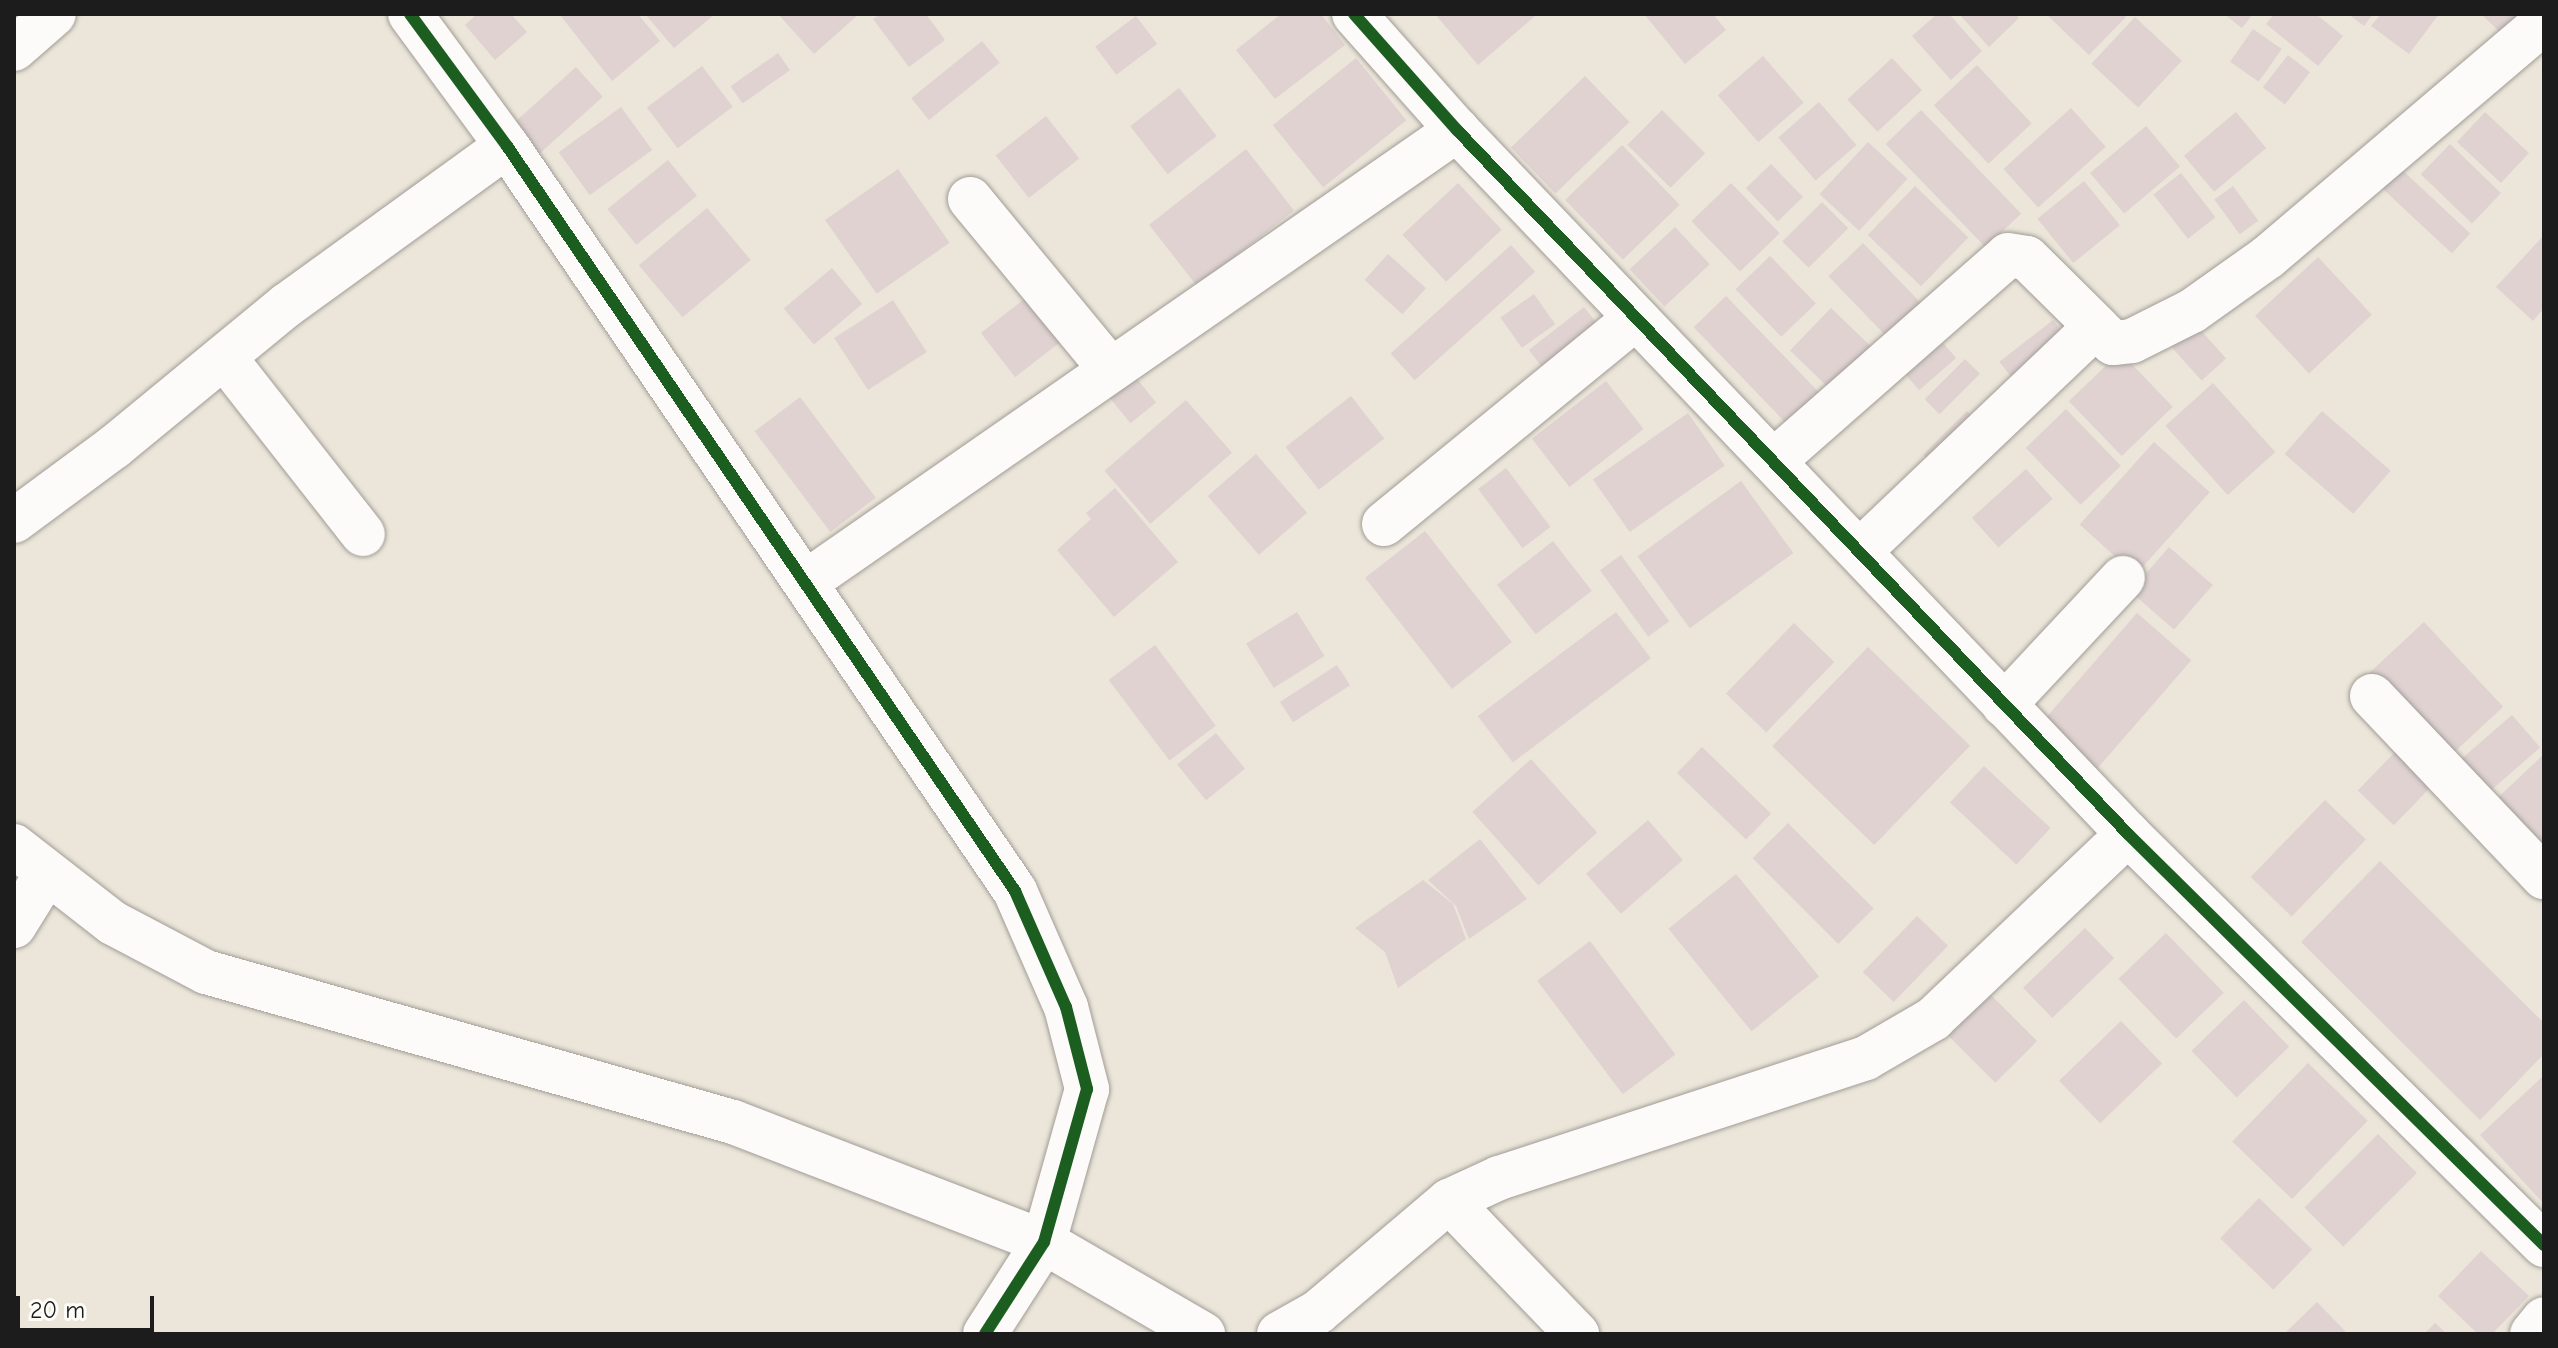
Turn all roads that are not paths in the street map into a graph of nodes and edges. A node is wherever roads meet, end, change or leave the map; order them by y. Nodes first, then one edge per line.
1 (54, 14) edge
2 (410, 14) edge
3 (1354, 14) edge
4 (2544, 22) edge
5 (14, 49) edge
6 (1457, 130) junction
7 (507, 146) junction
8 (970, 199) dead end
9 (1636, 318) junction
10 (2095, 327) junction
11 (224, 357) junction
12 (1110, 369) junction
13 (1775, 460) junction
14 (14, 521) edge
15 (1384, 524) dead end
16 (363, 534) dead end
17 (1861, 550) junction
18 (2123, 578) dead end
19 (806, 582) junction
20 (2372, 696) dead end
21 (2004, 705) junction
22 (2128, 834) junction
23 (14, 846) edge
24 (47, 873) junction
25 (2544, 877) edge
26 (14, 926) edge
27 (1449, 1201) junction
28 (1044, 1242) junction
29 (2544, 1245) edge
30 (2544, 1319) edge
31 (985, 1334) edge
32 (1203, 1334) edge
33 (1279, 1334) edge
34 (1577, 1334) edge
35 (2532, 1334) edge

1 - 5 street
2 - 7 street
3 - 6 street
4 - 10 street
6 - 9 street
6 - 12 street
7 - 11 street
7 - 19 street
8 - 12 street
9 - 13 street
9 - 15 street
10 - 13 street
10 - 17 street
11 - 14 street
11 - 16 street
12 - 19 street
13 - 17 street
17 - 21 street
18 - 21 street
19 - 28 street
20 - 25 street
21 - 22 street
22 - 27 street
22 - 29 street
23 - 24 street
24 - 26 street
24 - 28 street
27 - 33 street
27 - 34 street
28 - 31 street
28 - 32 street
30 - 35 street

